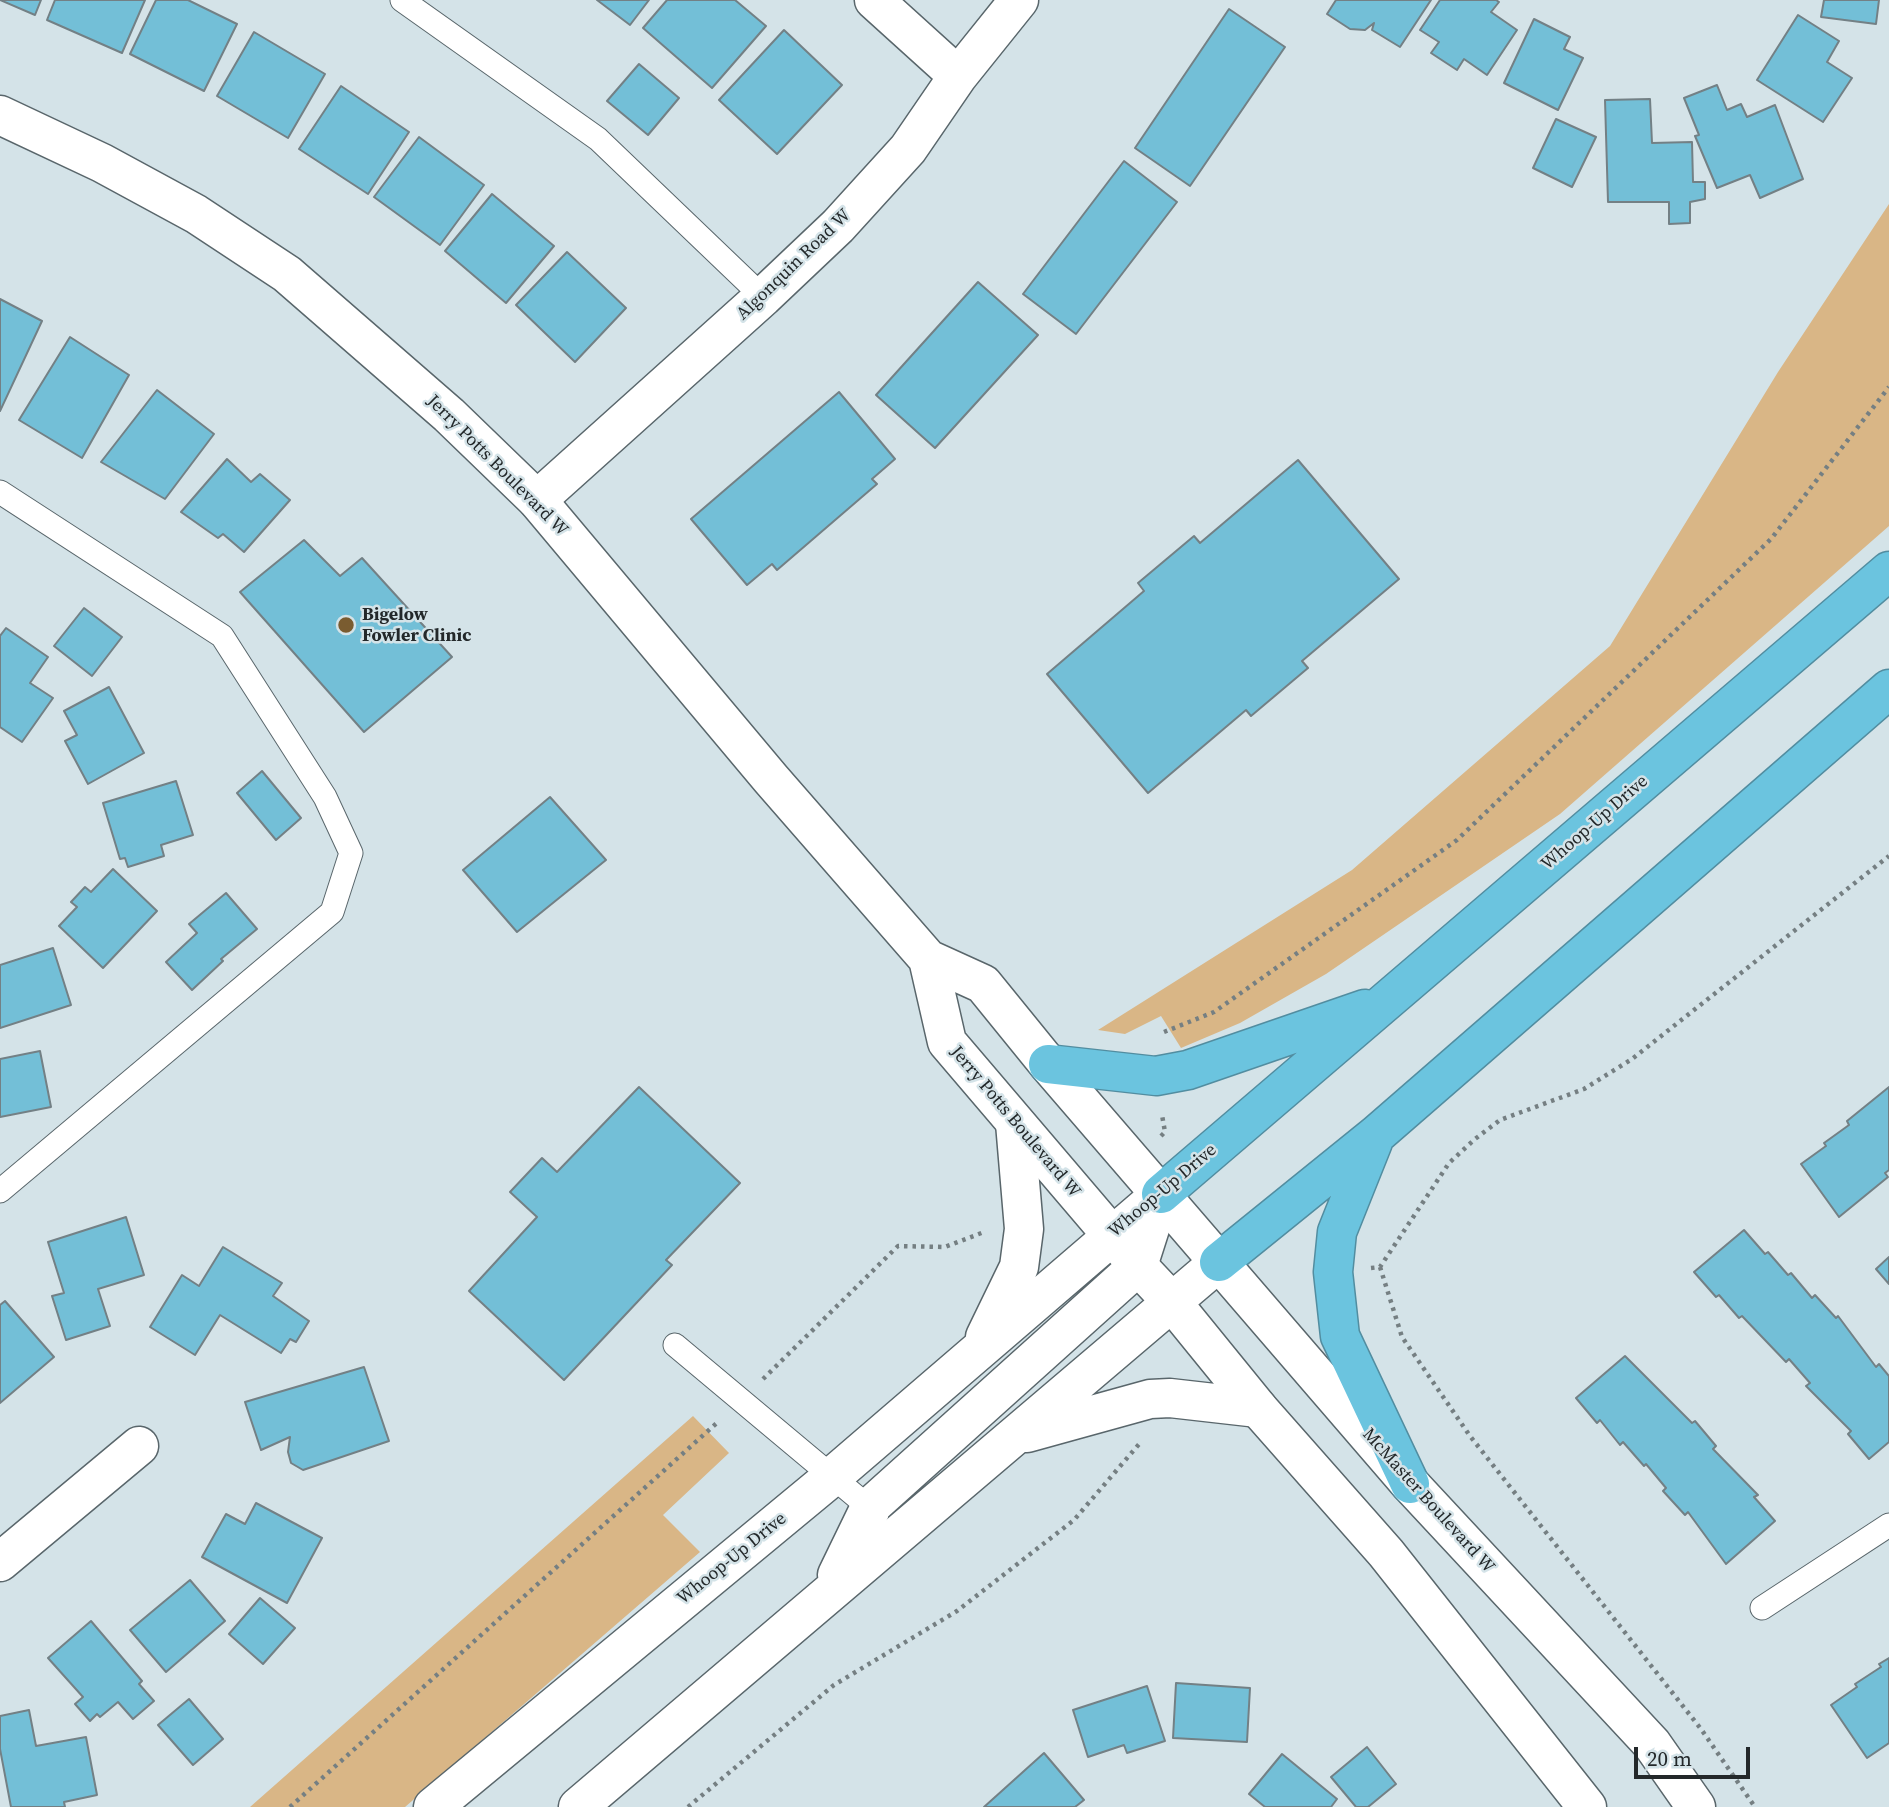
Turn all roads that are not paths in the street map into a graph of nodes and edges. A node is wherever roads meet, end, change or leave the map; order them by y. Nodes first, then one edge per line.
1 (402, 0) edge
2 (874, 0) edge
3 (1019, 0) edge
4 (958, 76) junction
5 (0, 115) edge
6 (764, 298) junction
7 (0, 492) edge
8 (537, 500) junction
9 (1889, 571) edge
10 (1889, 689) edge
11 (928, 960) junction
12 (1387, 1002) junction
13 (1048, 1064) junction
14 (1015, 1123) junction
15 (1376, 1135) junction
16 (0, 1191) edge
17 (1161, 1194) junction
18 (1111, 1235) junction
19 (1219, 1262) junction
20 (1138, 1266) junction
21 (1171, 1301) junction
22 (675, 1345) dead end
23 (978, 1351) junction
24 (1258, 1408) junction
25 (1018, 1435) junction
26 (139, 1446) dead end
27 (833, 1476) junction
28 (1410, 1484) junction
29 (883, 1520) junction
30 (1889, 1525) edge
31 (0, 1562) edge
32 (1762, 1608) dead end
33 (433, 1807) edge
34 (578, 1807) edge
35 (1587, 1807) edge
36 (1696, 1807) edge

1 - 6 lane
2 - 4 street
3 - 4 street, Algonquin Road W
4 - 6 street, Algonquin Road W
5 - 8 street, Jerry Potts Boulevard W
6 - 8 street, Algonquin Road W
7 - 16 lane
8 - 11 street, Jerry Potts Boulevard W
9 - 12 highway, Whoop-Up Drive
10 - 15 highway
11 - 13 street, Jerry Potts Boulevard W
11 - 14 street, Jerry Potts Boulevard W
12 - 13 highway
12 - 17 highway, Whoop-Up Drive
13 - 17 street, Jerry Potts Boulevard W
14 - 18 street, Jerry Potts Boulevard W
14 - 23 street
15 - 19 highway
15 - 28 highway
17 - 18 street, Whoop-Up Drive
17 - 19 street, McMaster Boulevard W
17 - 20 street
18 - 20 street
18 - 23 street, Whoop-Up Drive
19 - 21 street
19 - 28 street, McMaster Boulevard W
20 - 21 street
20 - 29 street
21 - 24 street
21 - 25 street
22 - 27 lane
23 - 27 street, Whoop-Up Drive
24 - 25 street
24 - 35 street
25 - 29 street
26 - 31 street
27 - 29 lane
27 - 33 street, Whoop-Up Drive
28 - 36 street, McMaster Boulevard W
29 - 34 street
30 - 32 lane

